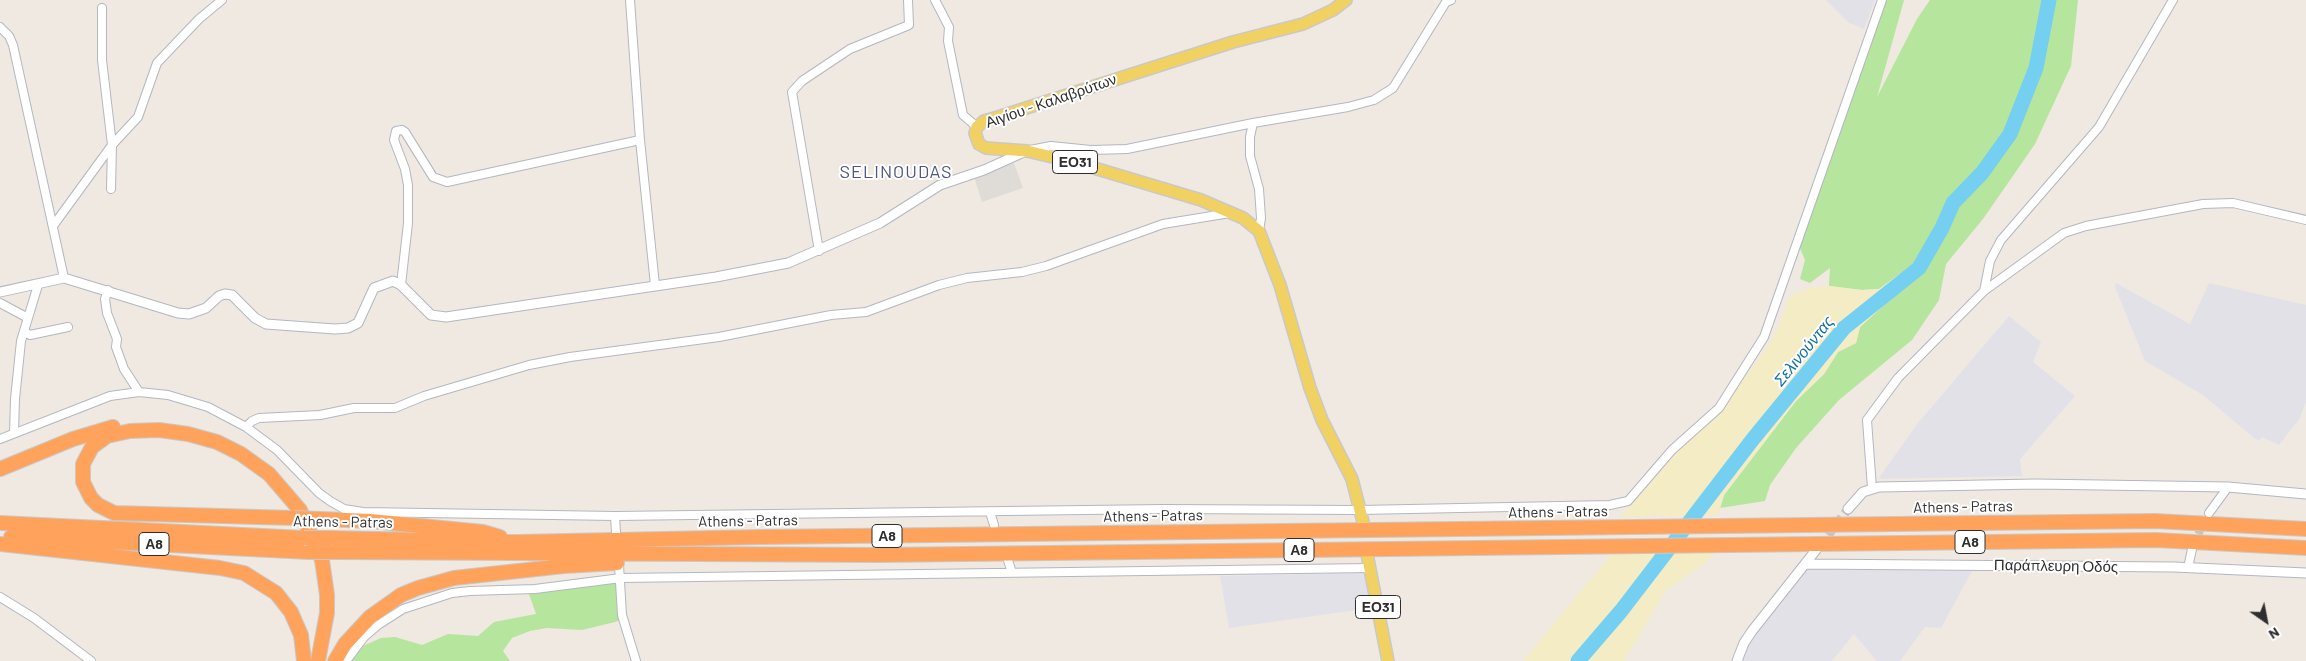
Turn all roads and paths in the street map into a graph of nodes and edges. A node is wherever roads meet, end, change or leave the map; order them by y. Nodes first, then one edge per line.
1 (222, 0) edge
2 (630, 0) edge
3 (908, 0) edge
4 (935, 0) edge
5 (1346, 0) edge
6 (1451, 0) edge
7 (1882, 0) edge
8 (2173, 0) edge
9 (102, 8) dead end
10 (0, 27) edge
11 (1253, 123) junction
12 (977, 127) junction
13 (640, 140) junction
14 (112, 145) junction
15 (1027, 151) junction
16 (111, 189) dead end
17 (1230, 213) junction
18 (2306, 220) edge
19 (53, 226) junction
20 (1259, 230) junction
21 (819, 251) junction
22 (64, 278) junction
23 (38, 285) junction
24 (401, 285) junction
25 (655, 286) junction
26 (108, 290) junction
27 (1984, 291) junction
28 (0, 292) edge
29 (0, 304) edge
30 (28, 318) junction
31 (68, 327) dead end
32 (24, 331) junction
33 (139, 392) junction
34 (246, 427) junction
35 (14, 433) junction
36 (0, 439) edge
37 (0, 469) edge
38 (2228, 487) junction
39 (1872, 488) junction
40 (2306, 494) edge
41 (1848, 509) tunnel mouth
42 (1360, 510) junction
43 (990, 512) junction
44 (2209, 513) tunnel mouth
45 (615, 516) junction
46 (1363, 522) dead end
47 (0, 523) edge
48 (994, 525) dead end
49 (2306, 529) edge
50 (616, 533) dead end
51 (0, 536) edge
52 (518, 542) junction
53 (0, 544) edge
54 (332, 545) junction
55 (2192, 548) tunnel mouth
56 (2306, 548) edge
57 (1816, 550) tunnel mouth
58 (659, 554) junction
59 (1367, 554) dead end
60 (1007, 557) dead end
61 (1806, 564) junction
62 (619, 565) dead end
63 (1371, 568) junction
64 (2188, 568) junction
65 (1012, 572) junction
66 (2306, 573) edge
67 (621, 578) junction
68 (0, 597) edge
69 (91, 661) edge
70 (304, 661) edge
71 (318, 661) edge
72 (326, 661) edge
73 (335, 661) edge
74 (346, 661) edge
75 (636, 661) edge
76 (1388, 661) edge
77 (1737, 661) edge

1 - 14 street
2 - 13 street
3 - 21 street
4 - 12 street
5 - 12 main road, Αιγίου - Καλαβρύτων
6 - 11 street
7 - 42 street
8 - 27 street
9 - 14 street
10 - 19 street
11 - 15 street
11 - 20 street
12 - 15 main road, Αιγίου - Καλαβρύτων / ΕΟ31
13 - 24 street
13 - 25 street
14 - 16 street
14 - 19 street
15 - 17 main road, Αιγίου - Καλαβρύτων / ΕΟ31
15 - 21 street
17 - 20 main road, Αιγίου - Καλαβρύτων / ΕΟ31
17 - 34 street
18 - 27 street
19 - 22 street
20 - 42 main road
21 - 25 street
22 - 23 street
22 - 26 street
23 - 28 street
23 - 30 street
24 - 25 street
24 - 26 street
26 - 33 street
27 - 39 street
29 - 30 street
30 - 32 street
31 - 32 street
32 - 35 street
33 - 34 street
33 - 35 street
34 - 45 street
35 - 36 street
37 - 72 highway
38 - 39 street
38 - 40 street
38 - 44 street
39 - 41 street
42 - 43 street
42 - 46 main road
43 - 45 street
43 - 48 street
45 - 50 street
47 - 54 highway, Athens - Patras / Α8, bridge
49 - 52 highway, Athens - Patras / Α8
51 - 54 highway, Athens - Patras / Α8, bridge
52 - 54 highway, Athens - Patras / Α8
52 - 71 highway, bridge
53 - 70 highway
54 - 58 highway, Athens - Patras / Α8
55 - 64 street
56 - 58 highway, Athens - Patras / Α8
57 - 61 street
58 - 73 highway
59 - 63 main road, ΕΟ31
60 - 65 street
61 - 64 street, Παράπλευρη Οδός
61 - 77 street
62 - 67 street
63 - 65 street
63 - 76 main road, ΕΟ31
64 - 66 street, Παράπλευρη Οδός
65 - 67 street
67 - 74 street
67 - 75 street
68 - 69 street

